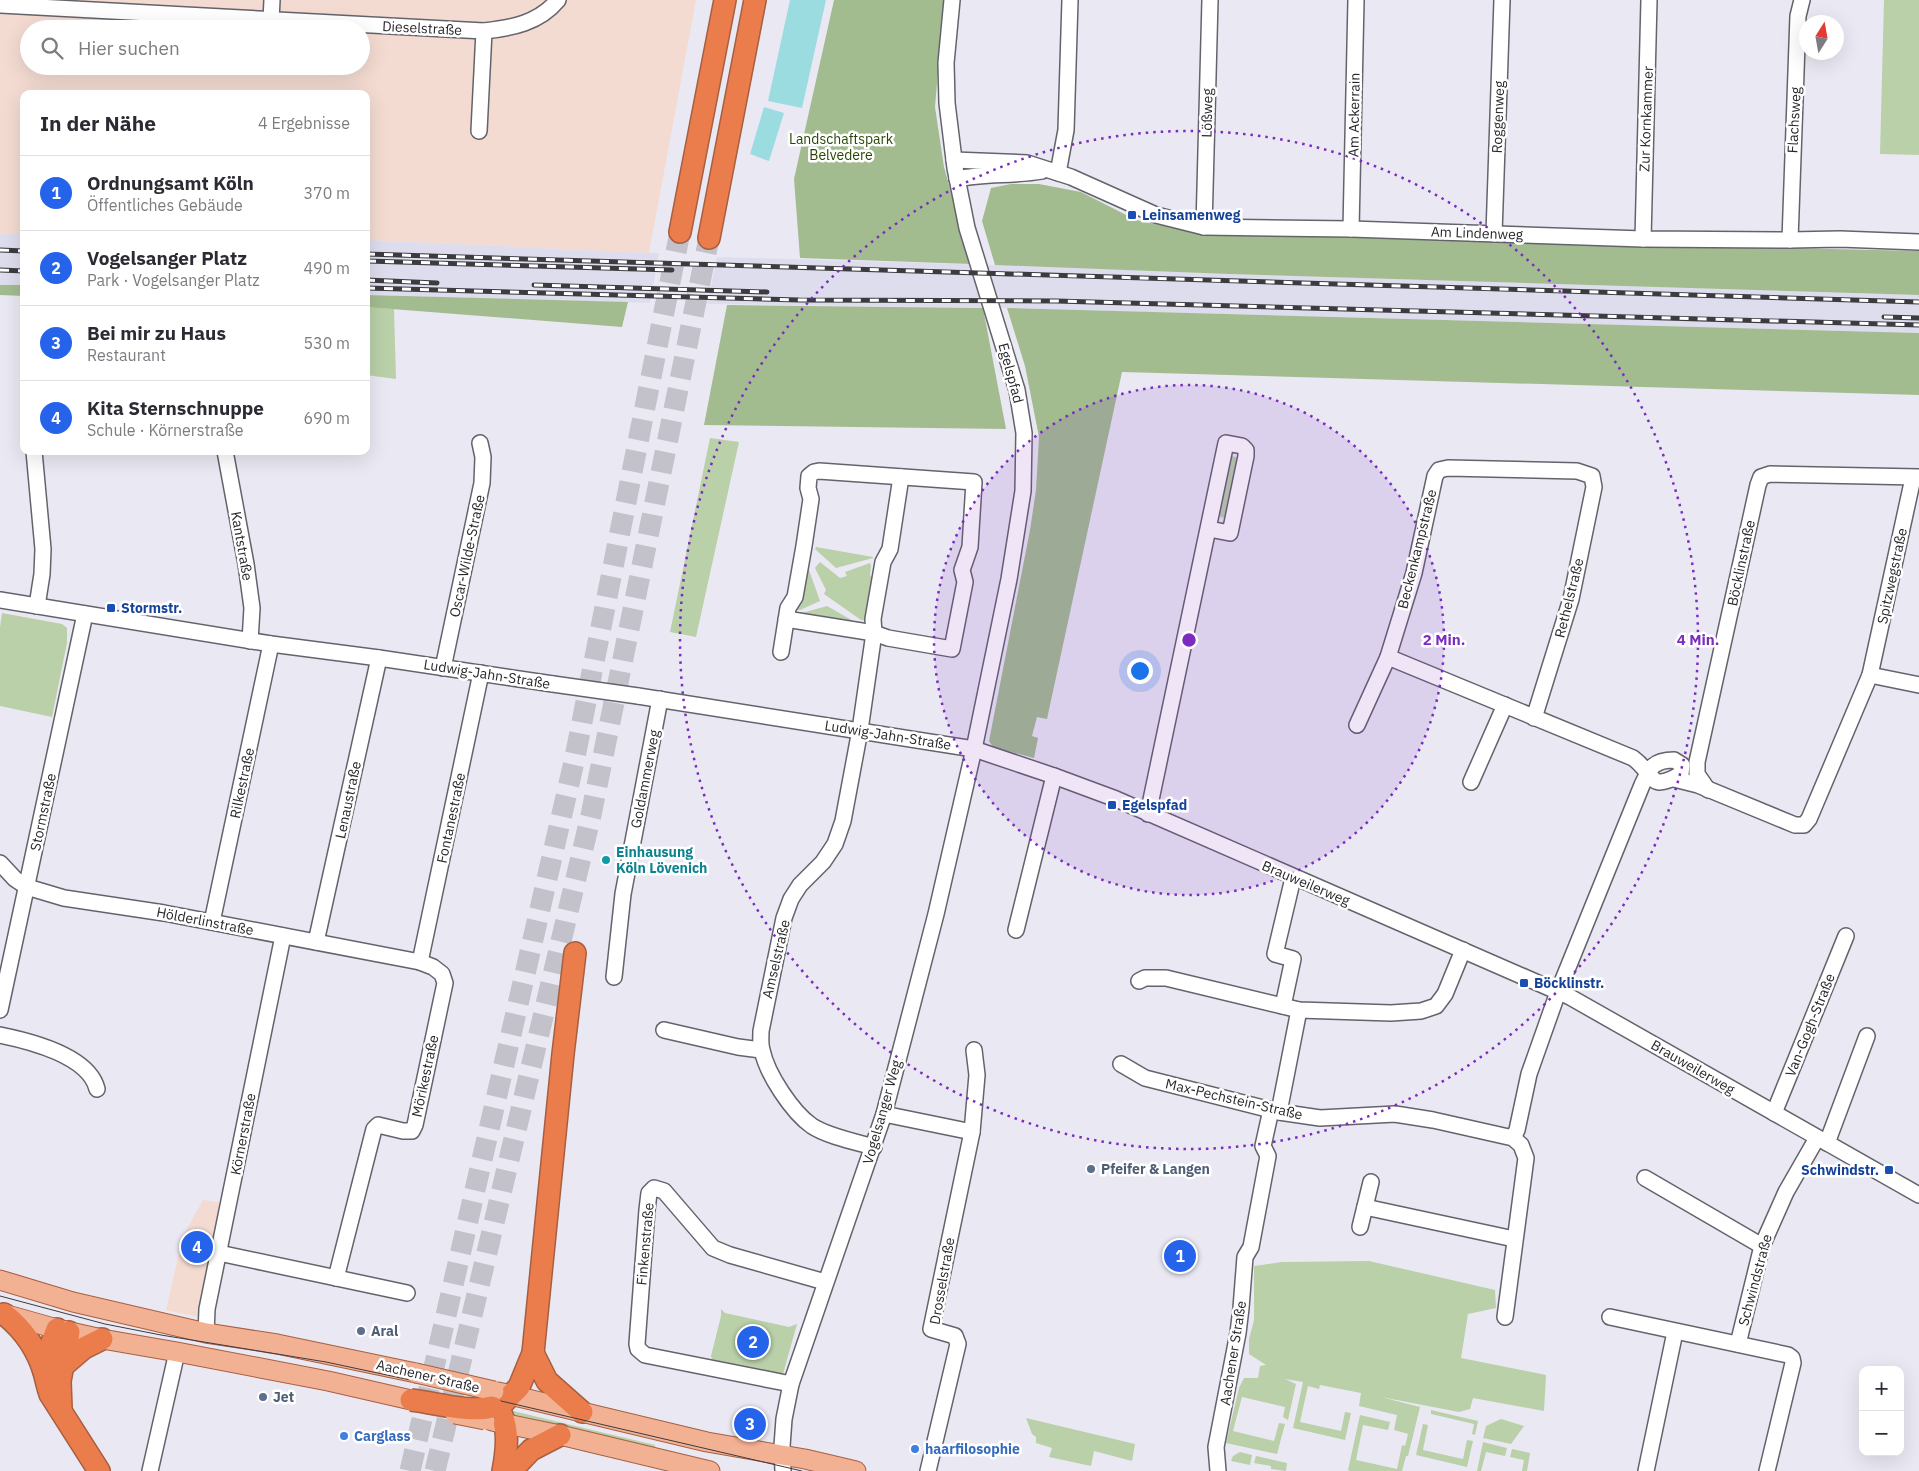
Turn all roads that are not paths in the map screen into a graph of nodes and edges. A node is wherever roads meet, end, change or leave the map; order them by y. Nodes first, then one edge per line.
1 (272, 0) edge
2 (558, 0) edge
3 (725, 0) edge
4 (755, 0) edge
5 (952, 0) edge
6 (1070, 0) edge
7 (1210, 0) edge
8 (1356, 0) edge
9 (1502, 0) edge
10 (1649, 0) edge
11 (1802, 0) edge
12 (26, 3) edge
13 (0, 5) edge
14 (271, 20) joint
15 (370, 25) edge
16 (484, 31) junction
17 (479, 131) dead end
18 (954, 160) junction
19 (1052, 171) junction
20 (957, 179) junction
21 (1204, 226) junction
22 (1351, 229) junction
23 (680, 232) tunnel mouth
24 (1494, 234) junction
25 (710, 238) tunnel mouth
26 (1643, 239) junction
27 (1790, 240) junction
28 (1919, 242) edge
29 (480, 444) dead end
30 (34, 455) edge
31 (226, 455) edge
32 (1592, 476) joint
33 (902, 477) junction
34 (1916, 477) edge
35 (1209, 530) junction
36 (0, 600) edge
37 (37, 606) junction
38 (85, 614) junction
39 (786, 619) junction
40 (874, 633) junction
41 (250, 640) junction
42 (270, 644) junction
43 (781, 652) dead end
44 (1388, 657) junction
45 (379, 658) junction
46 (443, 668) junction
47 (481, 673) junction
48 (1870, 675) junction
49 (1919, 685) edge
50 (660, 699) junction
51 (1505, 706) junction
52 (1534, 718) junction
53 (1358, 725) dead end
54 (860, 730) junction
55 (1702, 738) junction
56 (974, 749) junction
57 (1633, 758) junction
58 (1698, 758) junction
59 (1667, 761) junction
60 (1648, 773) junction
61 (1054, 776) junction
62 (1672, 778) junction
63 (1471, 782) dead end
64 (1708, 790) junction
65 (1635, 800) junction
66 (1148, 814) junction
67 (0, 863) edge
68 (1293, 878) junction
69 (27, 887) junction
70 (212, 922) junction
71 (1016, 930) dead end
72 (283, 936) junction
73 (1846, 936) dead end
74 (316, 942) junction
75 (1463, 950) junction
76 (575, 953) dead end
77 (420, 962) junction
78 (614, 978) dead end
79 (1139, 981) dead end
80 (1558, 992) junction
81 (1283, 1006) junction
82 (0, 1010) edge
83 (1299, 1010) junction
84 (664, 1030) dead end
85 (0, 1035) edge
86 (1867, 1036) dead end
87 (761, 1050) junction
88 (974, 1050) dead end
89 (1120, 1064) dead end
90 (97, 1089) dead end
91 (1275, 1111) junction
92 (1774, 1113) junction
93 (884, 1114) junction
94 (972, 1132) junction
95 (1513, 1138) junction
96 (1822, 1141) junction
97 (874, 1147) junction
98 (1645, 1178) dead end
99 (1371, 1182) dead end
100 (1919, 1195) edge
101 (1365, 1207) junction
102 (1360, 1227) dead end
103 (1514, 1238) junction
104 (1762, 1246) junction
105 (219, 1253) junction
106 (336, 1278) junction
107 (0, 1280) edge
108 (825, 1282) junction
109 (407, 1293) dead end
110 (73, 1302) junction
111 (2, 1314) edge
112 (1505, 1317) dead end
113 (1610, 1317) dead end
114 (63, 1331) junction
115 (206, 1332) junction
116 (1675, 1332) junction
117 (102, 1339) junction
118 (1738, 1344) junction
119 (177, 1352) junction
120 (533, 1353) junction
121 (53, 1368) junction
122 (791, 1384) junction
123 (411, 1400) joint
124 (496, 1404) junction
125 (582, 1412) junction
126 (560, 1435) junction
127 (1216, 1448) junction
128 (783, 1463) edge
129 (99, 1471) edge
130 (150, 1471) edge
131 (503, 1471) edge
132 (511, 1471) edge
133 (710, 1471) edge
134 (856, 1471) edge
135 (928, 1471) edge
136 (1218, 1471) edge
137 (1226, 1471) edge
138 (1646, 1471) edge
139 (1767, 1471) edge

1 - 14 street
2 - 16 street, Dieselstraße
3 - 23 highway
4 - 25 highway
5 - 18 street, Egelspfad
6 - 19 street
7 - 21 street, Lößweg
8 - 22 street, Am Ackerrain
9 - 24 street, Roggenweg
10 - 26 street, Zur Kornkammer
11 - 27 street, Flachsweg
12 - 13 street, Dieselstraße
12 - 14 street, Dieselstraße
15 - 16 street, Dieselstraße
16 - 17 street
18 - 19 street, Am Lindenweg
18 - 20 street, Egelspfad
19 - 20 street
19 - 21 street, Am Lindenweg
20 - 56 street, Egelspfad
21 - 22 street, Am Lindenweg
22 - 24 street, Am Lindenweg
24 - 26 street, Am Lindenweg
26 - 27 street, Am Lindenweg
27 - 28 street, Am Lindenweg
29 - 46 street, Oscar-Wilde-Straße
30 - 37 street
31 - 41 street, Kantstraße
32 - 44 street, Beckenkampstraße
32 - 52 street, Rethelstraße
33 - 39 street
33 - 40 street, Amselstraße
33 - 40 street
34 - 48 street, Spitzwegstraße
34 - 55 street, Böcklinstraße
35 - 35 street
35 - 66 street
36 - 37 street, Ludwig-Jahn-Straße
37 - 38 street, Ludwig-Jahn-Straße
38 - 41 street, Ludwig-Jahn-Straße
38 - 69 street, Stormstraße
39 - 40 street
39 - 43 street
40 - 54 street, Amselstraße
41 - 42 street, Ludwig-Jahn-Straße
42 - 45 street, Ludwig-Jahn-Straße
42 - 70 street, Rilkestraße
44 - 51 street
44 - 53 street, Beckenkampstraße
45 - 46 street, Ludwig-Jahn-Straße
45 - 74 street, Lenaustraße
46 - 47 street, Ludwig-Jahn-Straße
47 - 50 street, Ludwig-Jahn-Straße, bridge
47 - 77 street, Fontanestraße
48 - 49 street
48 - 64 street, Spitzwegstraße
50 - 54 street, Ludwig-Jahn-Straße
50 - 78 street, Goldammerweg
51 - 52 street
51 - 63 street
52 - 57 street
54 - 56 street, Ludwig-Jahn-Straße
54 - 87 street, Amselstraße
55 - 58 street, Böcklinstraße
55 - 59 street
56 - 61 street, Brauweilerweg
56 - 93 street, Vogelsanger Weg
57 - 59 street
57 - 60 street
58 - 62 street
58 - 64 street, Böcklinstraße
59 - 60 street
59 - 62 street
60 - 62 street
60 - 65 street
61 - 66 street, Brauweilerweg
61 - 71 street
62 - 64 street
62 - 65 street
65 - 80 street
66 - 68 street, Brauweilerweg
67 - 69 street, Hölderlinstraße
68 - 75 street, Brauweilerweg
68 - 81 street
69 - 70 street, Hölderlinstraße
69 - 82 street, Stormstraße
70 - 72 street, Hölderlinstraße
72 - 74 street, Hölderlinstraße
72 - 105 street, Körnerstraße
73 - 92 street, Van-Gogh-Straße
74 - 77 street, Hölderlinstraße
75 - 80 street, Brauweilerweg
75 - 83 street
76 - 120 highway
77 - 106 street, Mörikestraße
79 - 81 street
80 - 92 street, Brauweilerweg
80 - 95 street
81 - 83 street
83 - 91 street, Aachener Straße
84 - 87 street
85 - 90 street
86 - 96 street
87 - 97 street, Amselstraße
88 - 94 street, Drosselstraße
89 - 91 street, Max-Pechstein-Straße
91 - 95 street, Max-Pechstein-Straße
91 - 127 street, Aachener Straße
92 - 96 street, Brauweilerweg
93 - 94 street
93 - 97 street, Vogelsanger Weg
94 - 135 street, Drosselstraße
95 - 103 street
96 - 100 street, Brauweilerweg
96 - 104 street, Schwindstraße
97 - 108 street, Vogelsanger Weg
98 - 104 street
99 - 101 street
101 - 102 street
101 - 103 street
103 - 112 street
104 - 118 street, Schwindstraße
105 - 106 street
105 - 115 street, Körnerstraße
106 - 109 street
107 - 110 main road, Aachener Straße
108 - 122 street, Vogelsanger Weg
108 - 122 street, Finkenstraße
110 - 114 main road
110 - 115 main road, Aachener Straße
111 - 114 main road, Aachener Straße
111 - 121 highway
113 - 116 street
114 - 117 main road, Aachener Straße
114 - 121 highway
115 - 124 main road, Aachener Straße, bridge
116 - 118 street
116 - 138 street
117 - 119 main road, Aachener Straße
117 - 121 highway
118 - 139 street
119 - 123 main road, Aachener Straße
119 - 130 street
120 - 124 highway
120 - 125 highway
121 - 129 highway
122 - 128 street, Vogelsanger Weg
123 - 124 highway, bridge
124 - 125 main road, Aachener Straße
124 - 126 main road, Aachener Straße
124 - 131 highway
125 - 128 main road, Aachener Straße
126 - 132 highway
126 - 133 main road, Aachener Straße
127 - 136 street, Aachener Straße
127 - 137 street
128 - 134 main road, Aachener Straße

